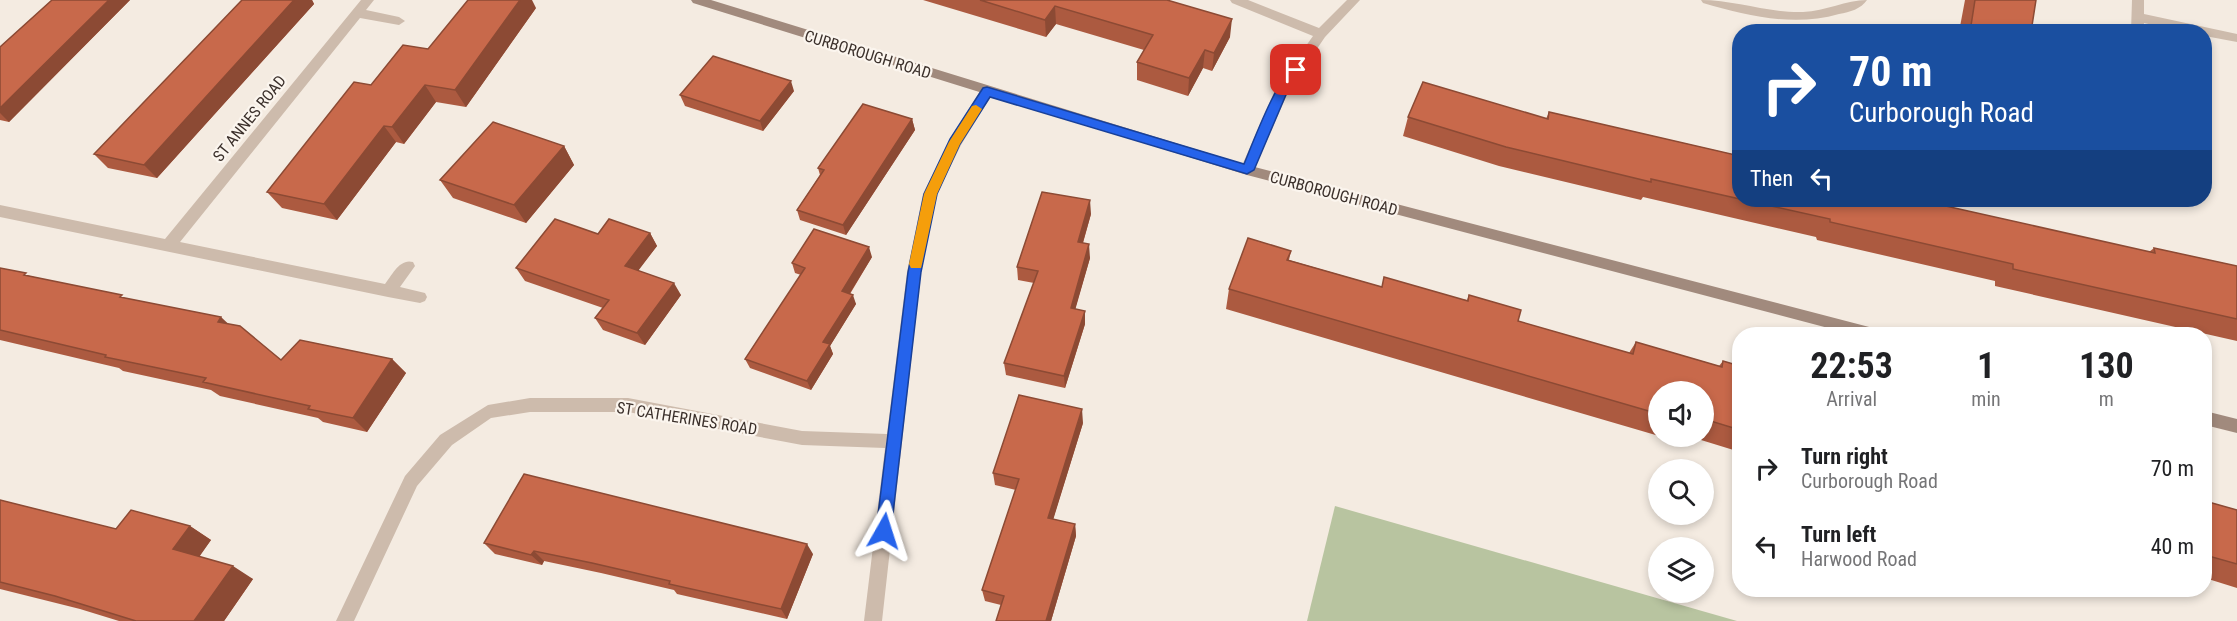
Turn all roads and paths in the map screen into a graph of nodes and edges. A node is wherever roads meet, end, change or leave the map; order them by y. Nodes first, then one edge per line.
1 (368, 0) edge
2 (697, 0) edge
3 (1236, 0) edge
4 (1354, 0) edge
5 (1707, 0) edge
6 (1861, 0) edge
7 (2139, 0) edge
8 (357, 13) junction
9 (2136, 17) junction
10 (399, 21) dead end
11 (2136, 24) edge
12 (2170, 24) edge
13 (2212, 33) edge
14 (1321, 34) junction
15 (2237, 38) edge
16 (987, 92) junction
17 (1247, 170) junction
18 (0, 211) edge
19 (168, 246) junction
20 (408, 266) dead end
21 (388, 291) junction
22 (420, 297) dead end
23 (1846, 327) edge
24 (2212, 420) edge
25 (2237, 426) edge
26 (894, 441) junction
27 (345, 621) edge
28 (873, 621) edge

1 - 8 street, ST ANNES ROAD
2 - 16 street, CURBOROUGH ROAD
3 - 14 street
4 - 14 street
5 - 6 street
7 - 9 street
8 - 10 street
8 - 19 street, ST ANNES ROAD
9 - 11 street
9 - 12 street
13 - 15 street
14 - 17 street
16 - 17 street, CURBOROUGH ROAD
16 - 26 street
17 - 23 street, CURBOROUGH ROAD
18 - 19 street
19 - 21 street
20 - 21 street
21 - 22 street
24 - 25 street
26 - 27 street, ST CATHERINES ROAD
26 - 28 street

